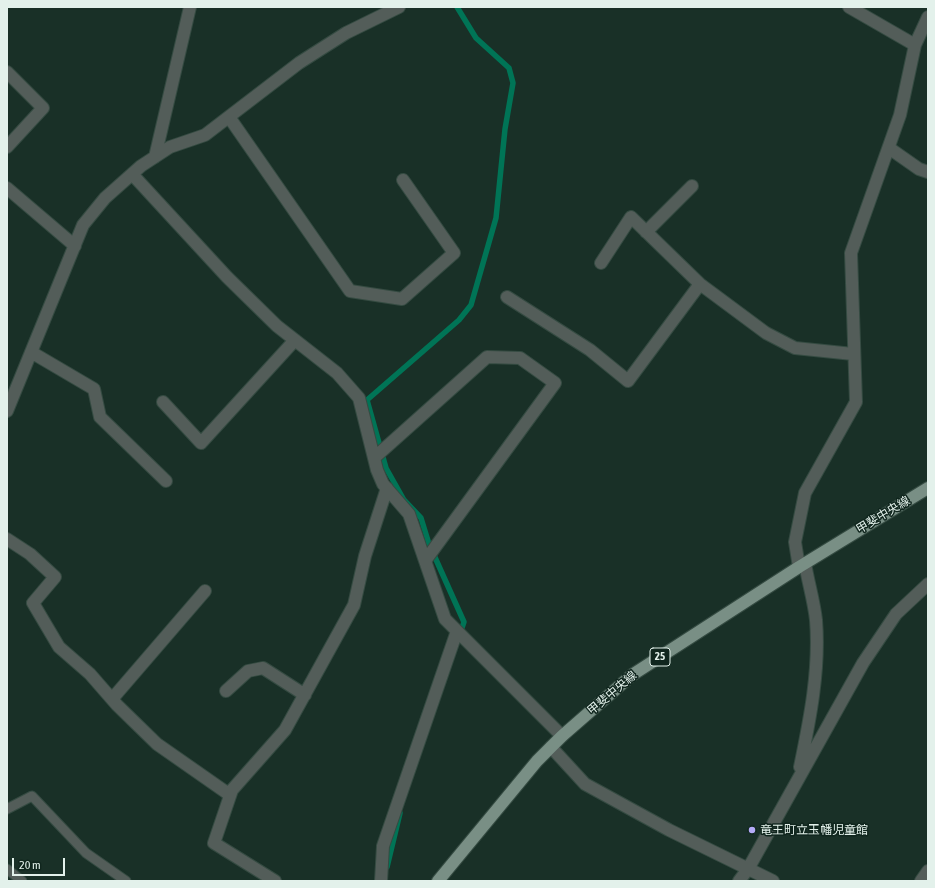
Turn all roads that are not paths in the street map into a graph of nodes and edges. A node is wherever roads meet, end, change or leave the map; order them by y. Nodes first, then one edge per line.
1 (190, 7) edge
2 (399, 7) edge
3 (849, 7) edge
4 (928, 17) edge
5 (915, 45) junction
6 (7, 72) edge
7 (229, 117) junction
8 (7, 147) edge
9 (889, 148) junction
10 (155, 157) junction
11 (928, 172) edge
12 (132, 174) junction
13 (403, 180) dead end
14 (692, 186) dead end
15 (7, 188) edge
16 (646, 232) junction
17 (75, 246) junction
18 (601, 263) dead end
19 (700, 284) junction
20 (507, 297) dead end
21 (295, 340) junction
22 (31, 352) junction
23 (853, 354) junction
24 (163, 402) dead end
25 (7, 411) edge
26 (374, 458) junction
27 (166, 481) dead end
28 (387, 488) junction
29 (928, 488) edge
30 (7, 539) edge
31 (425, 561) junction
32 (802, 565) junction
33 (928, 584) edge
34 (204, 591) dead end
35 (457, 631) junction
36 (226, 691) dead end
37 (305, 695) junction
38 (112, 699) junction
39 (562, 736) junction
40 (551, 747) junction
41 (797, 779) junction
42 (230, 795) junction
43 (7, 809) edge
44 (7, 869) edge
45 (748, 869) junction
46 (928, 870) edge
47 (22, 881) edge
48 (126, 881) edge
49 (275, 881) edge
50 (380, 881) edge
51 (438, 881) edge
52 (739, 881) edge
53 (774, 881) edge
54 (921, 881) edge

1 - 10 street
2 - 7 street
3 - 5 street
4 - 5 street
5 - 9 street
6 - 8 street
7 - 10 street
7 - 13 street
9 - 11 street
9 - 23 street
10 - 12 street
12 - 17 street
12 - 21 street
14 - 16 street
15 - 17 street
16 - 18 street
16 - 19 street
17 - 22 street
19 - 20 street
19 - 23 street
21 - 24 street
21 - 26 street
22 - 25 street
22 - 27 street
23 - 32 street
26 - 28 street
26 - 31 street
28 - 31 street
28 - 37 street
29 - 32 main road, 甲斐中央線 / 25
30 - 38 street
31 - 35 street
32 - 39 main road, 甲斐中央線 / 25
32 - 41 street
33 - 41 street
34 - 38 street
35 - 39 street
35 - 50 street
36 - 37 street
37 - 42 street
38 - 42 street
39 - 40 main road, 甲斐中央線 / 25
40 - 45 street
40 - 51 main road, 甲斐中央線 / 25
41 - 45 street
42 - 49 street
43 - 48 lane
44 - 47 lane
45 - 52 street
45 - 53 street
46 - 54 street

